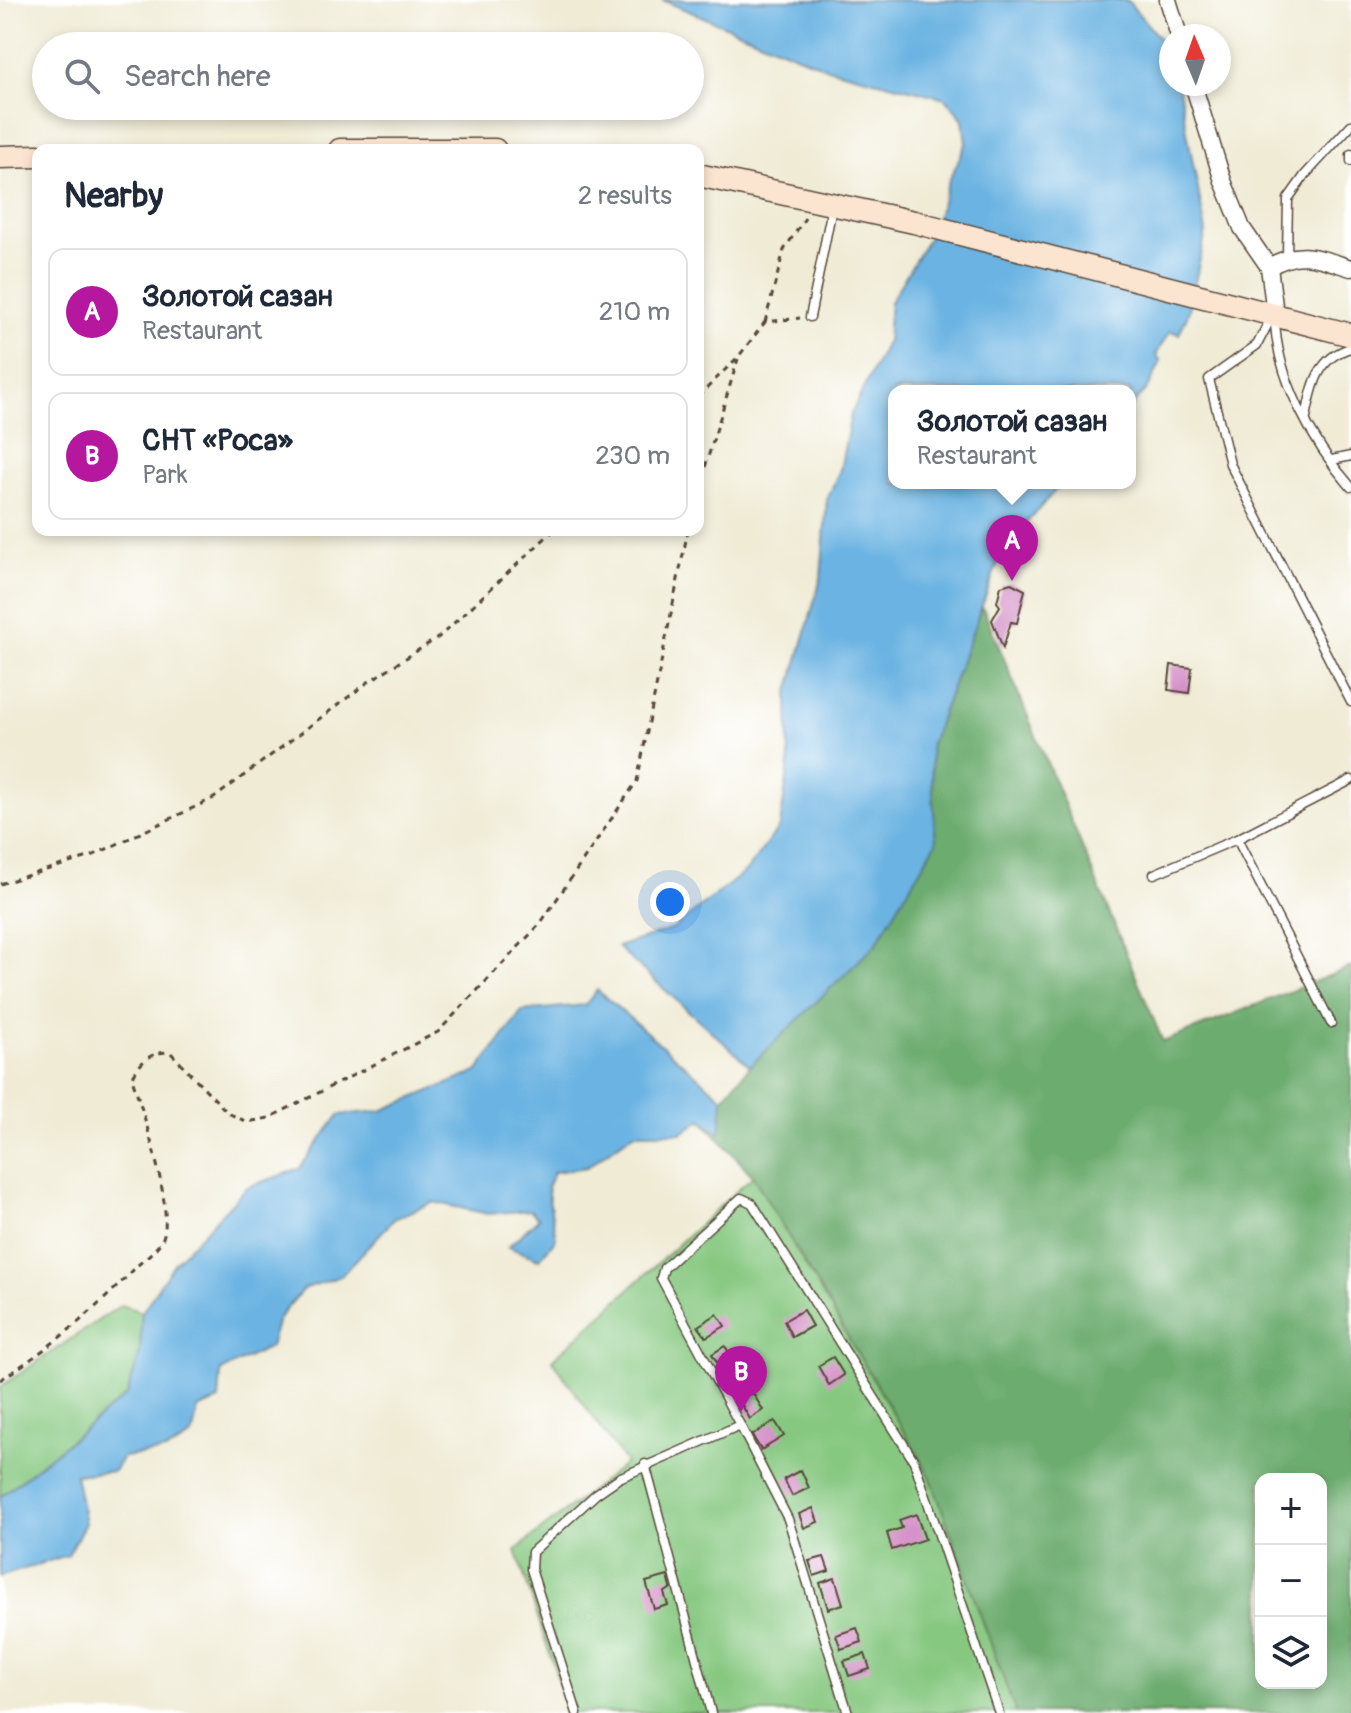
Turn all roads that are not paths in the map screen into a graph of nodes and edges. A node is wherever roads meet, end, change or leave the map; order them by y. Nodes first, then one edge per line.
1 (1168, 0) edge
2 (1175, 24) edge
3 (1197, 96) edge
4 (1351, 125) edge
5 (1351, 154) edge
6 (32, 156) edge
7 (0, 157) edge
8 (1351, 161) edge
9 (704, 176) edge
10 (822, 200) junction
11 (1287, 256) junction
12 (1269, 267) junction
13 (1351, 268) edge
14 (1275, 313) junction
15 (810, 317) road end
16 (1351, 335) edge
17 (1351, 348) edge
18 (1306, 419) junction
19 (1351, 456) edge
20 (1332, 460) junction
21 (1349, 483) edge
22 (1351, 702) edge
23 (1351, 780) edge
24 (1237, 839) junction
25 (1154, 874) dead end
26 (1331, 1023) dead end
27 (740, 1425) junction
28 (645, 1464) junction
29 (577, 1713) edge
30 (711, 1713) edge
31 (848, 1713) edge
32 (999, 1713) edge

1 - 2 street
3 - 12 street
4 - 11 lane
5 - 8 lane
6 - 7 main road
9 - 10 main road
10 - 14 main road
10 - 15 lane
11 - 12 street
11 - 13 street
12 - 14 street
14 - 16 main road
14 - 18 lane
14 - 22 lane
17 - 18 lane
18 - 20 lane
19 - 20 lane
20 - 21 lane
23 - 24 lane
24 - 25 lane
24 - 26 lane
27 - 28 lane
27 - 31 lane
27 - 32 lane
28 - 29 lane
28 - 30 lane

